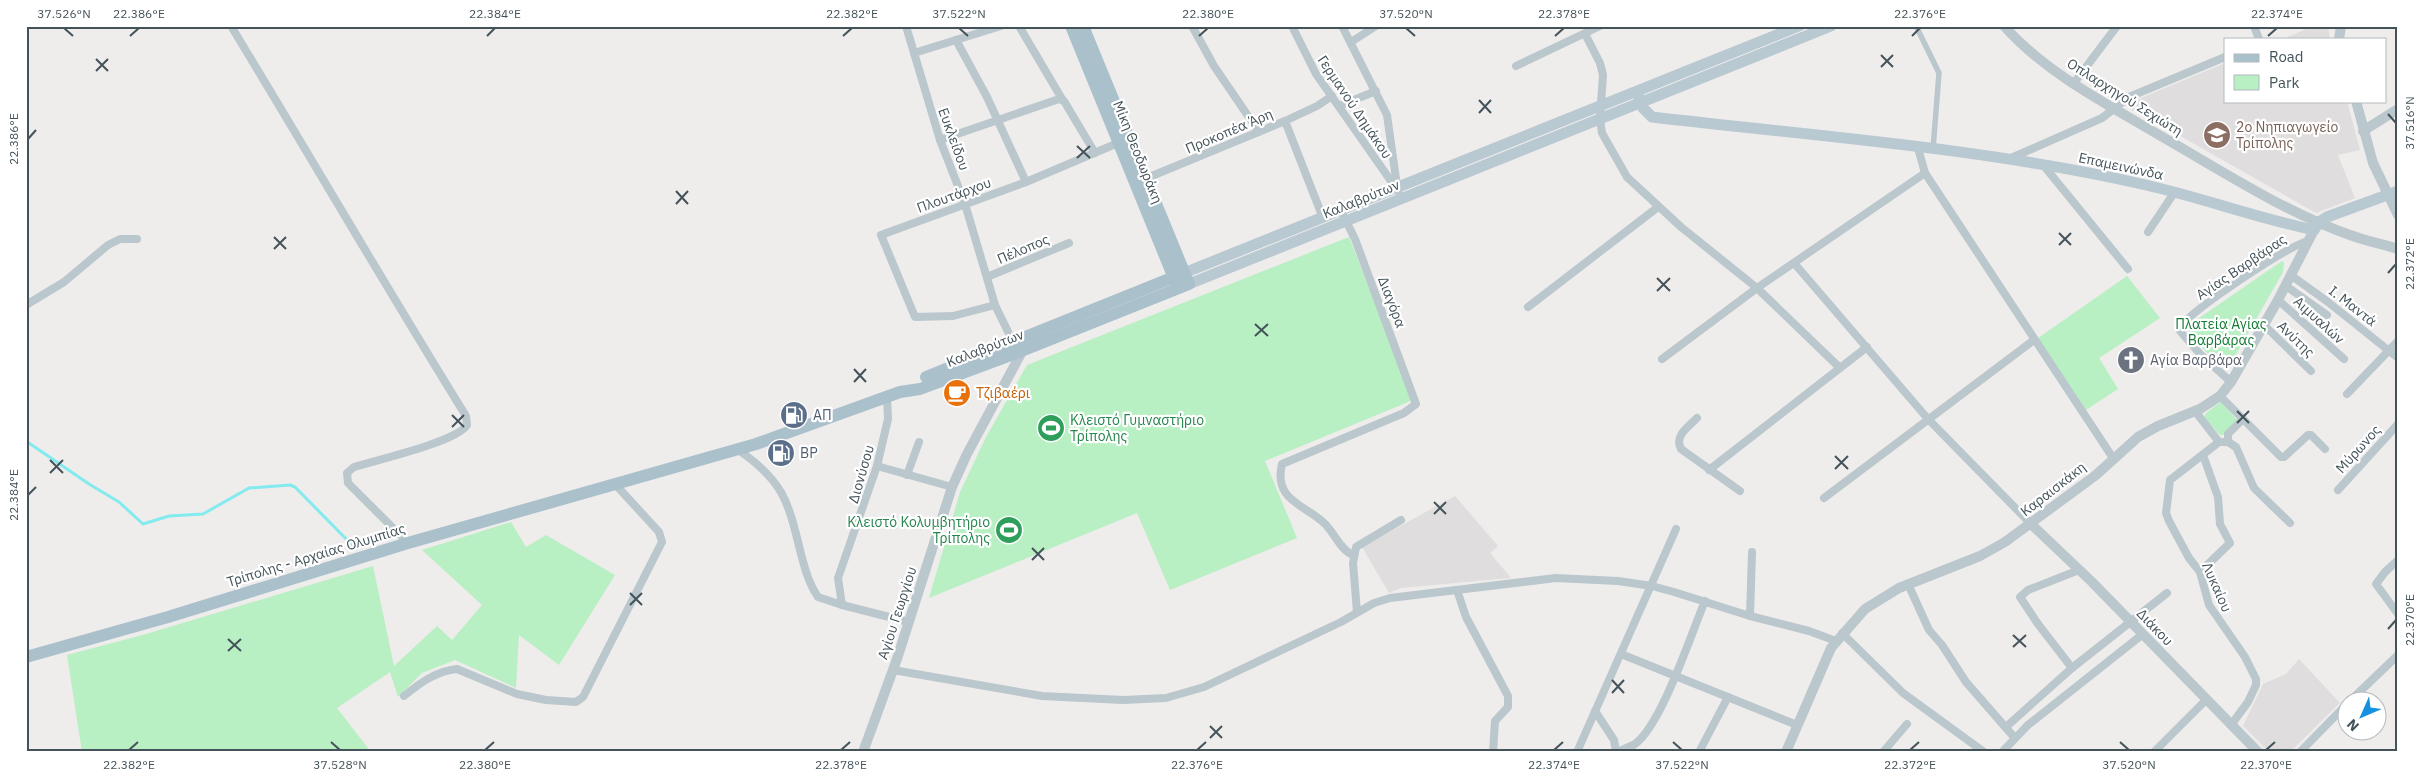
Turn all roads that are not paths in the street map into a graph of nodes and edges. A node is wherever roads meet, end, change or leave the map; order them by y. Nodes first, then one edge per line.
1 (231, 26) edge
2 (906, 26) edge
3 (1001, 26) edge
4 (1019, 26) edge
5 (1071, 26) edge
6 (1083, 26) edge
7 (1192, 26) edge
8 (1292, 26) edge
9 (1342, 26) edge
10 (1376, 26) edge
11 (1600, 26) edge
12 (1799, 26) edge
13 (1831, 26) edge
14 (1916, 26) edge
15 (2004, 26) edge
16 (2117, 26) edge
17 (2254, 26) edge
18 (1585, 34) junction
19 (2259, 38) edge
20 (956, 40) junction
21 (1351, 42) junction
22 (914, 53) junction
23 (2224, 57) edge
24 (1516, 66) dead end
25 (2074, 83) junction
26 (1376, 91) junction
27 (1332, 96) junction
28 (1639, 98) junction
29 (1062, 99) junction
30 (2356, 102) edge
31 (1339, 106) junction
32 (1601, 106) junction
33 (2398, 108) edge
34 (2114, 109) junction
35 (1600, 118) junction
36 (997, 120) junction
37 (1285, 121) junction
38 (2363, 131) junction
39 (1259, 132) junction
40 (940, 140) junction
41 (1118, 143) junction
42 (1918, 148) junction
43 (1933, 149) junction
44 (1095, 153) junction
45 (2007, 160) junction
46 (2044, 166) junction
47 (1924, 173) junction
48 (1139, 181) junction
49 (1026, 182) junction
50 (1397, 188) junction
51 (2174, 193) junction
52 (2393, 193) edge
53 (1402, 200) junction
54 (965, 204) junction
55 (1658, 207) junction
56 (2398, 215) edge
57 (1344, 216) junction
58 (1323, 218) junction
59 (2316, 226) junction
60 (2148, 232) dead end
61 (137, 238) dead end
62 (2308, 241) junction
63 (1069, 243) dead end
64 (2398, 249) edge
65 (1794, 263) junction
66 (2128, 269) dead end
67 (2292, 276) junction
68 (987, 278) junction
69 (1181, 281) junction
70 (2286, 286) junction
71 (1757, 288) junction
72 (2278, 300) junction
73 (26, 305) edge
74 (995, 305) junction
75 (1528, 306) dead end
76 (2327, 315) dead end
77 (2264, 325) junction
78 (2034, 340) junction
79 (2398, 341) edge
80 (1020, 344) junction
81 (1867, 347) junction
82 (2388, 351) junction
83 (2398, 358) edge
84 (1662, 359) dead end
85 (2344, 360) dead end
86 (1840, 368) junction
87 (2311, 371) dead end
88 (2232, 382) junction
89 (2347, 394) dead end
90 (887, 396) junction
91 (2220, 396) junction
92 (2195, 411) junction
93 (1696, 418) dead end
94 (1928, 419) junction
95 (2243, 419) junction
96 (2398, 424) edge
97 (919, 442) dead end
98 (2223, 442) junction
99 (737, 449) junction
100 (2326, 450) dead end
101 (2203, 455) junction
102 (2114, 458) junction
103 (877, 466) junction
104 (1709, 470) junction
105 (907, 475) junction
106 (614, 484) junction
107 (952, 487) junction
108 (2338, 490) dead end
109 (1740, 491) dead end
110 (1824, 498) dead end
111 (1401, 520) dead end
112 (2290, 523) dead end
113 (2031, 524) junction
114 (1676, 530) dead end
115 (408, 543) junction
116 (1752, 552) dead end
117 (1353, 555) junction
118 (2398, 560) edge
119 (2079, 570) junction
120 (2200, 572) junction
121 (1908, 584) junction
122 (1652, 586) junction
123 (1457, 590) junction
124 (2167, 593) dead end
125 (1705, 601) junction
126 (842, 605) junction
127 (1357, 612) junction
128 (2398, 614) edge
129 (1750, 616) junction
130 (909, 622) junction
131 (2131, 622) junction
132 (2143, 634) junction
133 (1839, 637) junction
134 (1621, 654) junction
135 (2398, 655) edge
136 (26, 657) edge
137 (2072, 668) junction
138 (893, 670) junction
139 (1675, 676) junction
140 (2361, 690) edge
141 (404, 696) dead end
142 (1728, 697) junction
143 (2206, 700) junction
144 (1595, 711) junction
145 (2336, 715) edge
146 (1797, 724) junction
147 (1908, 724) dead end
148 (2231, 725) junction
149 (2006, 727) junction
150 (2014, 737) junction
151 (863, 752) edge
152 (1493, 752) edge
153 (1577, 752) edge
154 (1617, 752) edge
155 (1699, 752) edge
156 (1786, 752) edge
157 (1883, 752) edge
158 (1984, 752) edge
159 (2002, 752) edge
160 (2154, 752) edge
161 (2258, 752) edge
162 (2300, 752) edge

1 - 115 street
2 - 22 street, Ευκλείδου
3 - 20 street
4 - 29 street
5 - 41 main road, Μίκη Θεοδωράκη
6 - 48 main road, Μίκη Θεοδωράκη
7 - 39 street
8 - 27 street, Γερμανού Δημάκου
9 - 21 street
10 - 21 street
11 - 18 street
12 - 28 main road, Καλαβρύτων
13 - 28 main road, Καλαβρύτων
14 - 43 street
15 - 25 street, Οπλαρχηγού Σεχιώτη
16 - 25 street
17 - 19 street
18 - 24 street
18 - 32 street
20 - 22 street
20 - 36 street
21 - 26 street
22 - 40 street, Ευκλείδου
23 - 34 street
25 - 34 street, Οπλαρχηγού Σεχιώτη
26 - 31 street
26 - 50 street
27 - 31 street, Γερμανού Δημάκου
27 - 37 street, Προκοπέα Άρη
28 - 32 main road, Καλαβρύτων
28 - 35 main road, Καλαβρύτων
28 - 42 main road, Επαμεινώνδα
29 - 36 street
29 - 44 street
30 - 38 street
31 - 50 street, Γερμανού Δημάκου
32 - 35 street
32 - 50 main road, Καλαβρύτων
33 - 38 street
34 - 45 street
34 - 59 street, Οπλαρχηγού Σεχιώτη
35 - 53 main road, Καλαβρύτων
35 - 55 street
36 - 40 street
36 - 49 street
37 - 39 street, Προκοπέα Άρη
37 - 58 street
38 - 52 street
39 - 48 street, Προκοπέα Άρη
40 - 54 street, Ευκλείδου
41 - 44 street, Πλουτάρχου
41 - 48 main road, Μίκη Θεοδωράκη
42 - 43 main road, Επαμεινώνδα
42 - 47 street
43 - 45 main road, Επαμεινώνδα
44 - 49 street, Πλουτάρχου
45 - 46 main road, Επαμεινώνδα
46 - 51 main road, Επαμεινώνδα
46 - 66 street
47 - 65 street
47 - 78 street
48 - 69 main road, Μίκη Θεοδωράκη
49 - 54 street, Πλουτάρχου
50 - 53 street, Γερμανού Δημάκου
50 - 57 main road, Καλαβρύτων
51 - 59 main road, Επαμεινώνδα
51 - 60 street
52 - 56 street
52 - 59 main road
53 - 57 main road, Καλαβρύτων
54 - 68 street, Ευκλείδου
54 - 74 street, Πλουτάρχου
55 - 71 street
55 - 75 street
57 - 58 main road, Καλαβρύτων
57 - 69 main road, Καλαβρύτων
57 - 117 street, Διαγόρα
58 - 69 main road, Καλαβρύτων
59 - 62 street, Καραισκάκη
59 - 64 street, Οπλαρχηγού Σεχιώτη
61 - 73 street
62 - 67 street, Καραισκάκη
62 - 88 street, Αγίας Βαρβάρας
63 - 68 street, Πέλοπος
65 - 71 street
65 - 81 street
67 - 70 street, Καραισκάκη
67 - 82 street, Ι. Μαντά
68 - 74 street, Ευκλείδου
69 - 80 main road, Καλαβρύτων
70 - 72 street, Καραισκάκη
70 - 76 street
71 - 84 street
71 - 86 street
72 - 77 street, Καραισκάκη
72 - 85 street, Αιμυαλών
74 - 80 street, Ευκλείδου
77 - 87 street, Ανύτης
77 - 88 street, Καραισκάκη
78 - 94 street
78 - 102 street
79 - 82 street
80 - 90 main road, Καλαβρύτων
80 - 107 street, Αγίου Γεωργίου
81 - 86 street
81 - 94 street
82 - 83 street, Ι. Μαντά
82 - 89 street
86 - 104 street
88 - 91 street, Καραισκάκη
90 - 99 main road, Καλαβρύτων
90 - 103 street, Διονύσου
91 - 92 street, Καραισκάκη
91 - 95 street
92 - 98 street
92 - 102 street, Καραισκάκη
93 - 104 street
94 - 110 street
94 - 113 street
95 - 98 street, Λυκαίου
95 - 100 street
96 - 108 street, Μύρωνος
97 - 105 street
98 - 101 street, Λυκαίου
98 - 112 street
99 - 106 main road, Καλαβρύτων
99 - 126 street
101 - 120 street
101 - 120 street, Λυκαίου
102 - 113 street, Καραισκάκη
103 - 105 street
103 - 126 street, Διονύσου
104 - 109 street
105 - 107 street
106 - 115 main road, Τρίπολης - Αρχαίας Ολυμπίας
106 - 141 street
107 - 130 street, Αγίου Γεωργίου
111 - 117 street
113 - 119 street, Διάκου
113 - 121 street, Καραισκάκη
114 - 122 street
115 - 136 main road, Τρίπολης - Αρχαίας Ολυμπίας
116 - 129 street
117 - 127 street
118 - 128 street
119 - 131 street, Διάκου
119 - 137 street
120 - 148 street, Λυκαίου
121 - 133 street, Καραισκάκη
121 - 149 street
122 - 123 street
122 - 125 street
122 - 134 street
123 - 127 street
123 - 152 street
124 - 131 street
125 - 129 street
125 - 139 street
126 - 130 street
127 - 138 street
129 - 133 street
130 - 138 street, Αγίου Γεωργίου
131 - 132 street, Διάκου
131 - 137 street
132 - 143 street, Διάκου
132 - 150 street
133 - 146 street, Καραισκάκη
133 - 158 street
134 - 139 street
134 - 144 street
135 - 140 street
137 - 149 street
138 - 151 street, Αγίου Γεωργίου
139 - 142 street
139 - 154 street
142 - 146 street
142 - 155 street
143 - 148 street, Διάκου
143 - 160 street
144 - 153 street
144 - 154 street
145 - 162 street
146 - 156 street, Καραισκάκη
147 - 157 street
148 - 161 street, Διάκου
149 - 150 street
150 - 159 street

